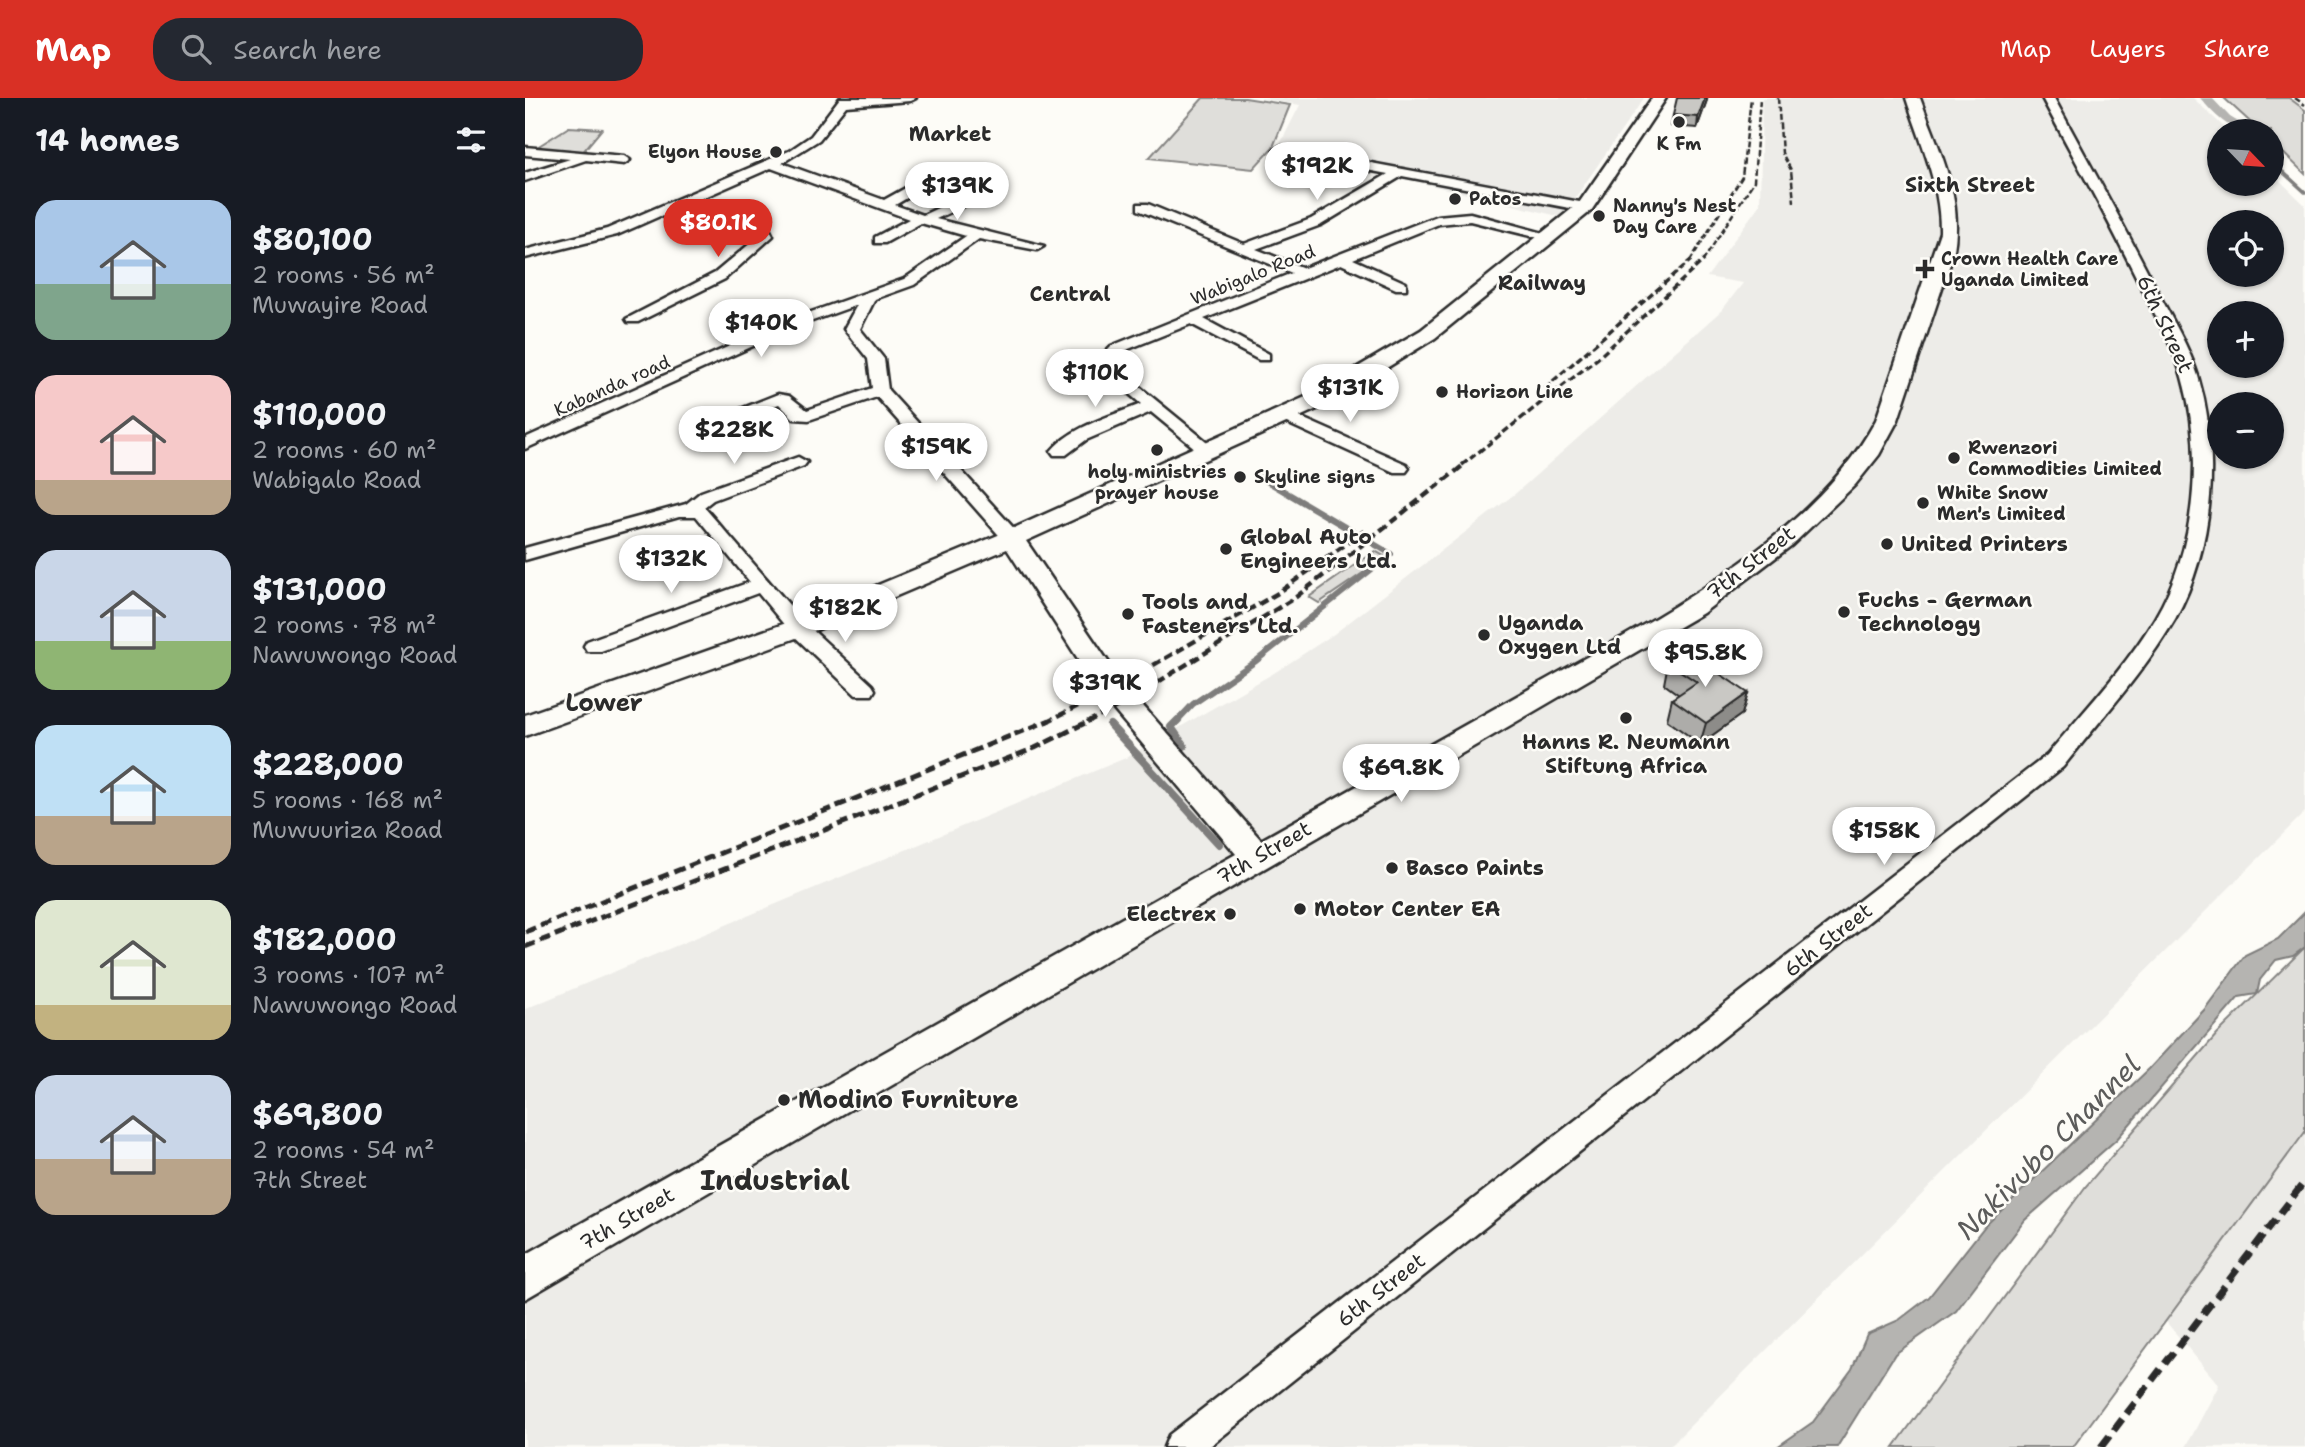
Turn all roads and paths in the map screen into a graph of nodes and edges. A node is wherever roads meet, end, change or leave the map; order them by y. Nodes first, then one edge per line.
1 (911, 98) edge
2 (1659, 98) edge
3 (1913, 98) edge
4 (2048, 98) edge
5 (844, 100) edge
6 (1280, 150) dead end
7 (525, 151) edge
8 (594, 155) junction
9 (624, 160) dead end
10 (772, 164) junction
11 (1397, 174) junction
12 (525, 177) edge
13 (915, 188) dead end
14 (976, 195) dead end
15 (885, 205) junction
16 (1143, 207) dead end
17 (1585, 207) junction
18 (660, 212) junction
19 (922, 219) junction
20 (977, 235) junction
21 (1551, 237) junction
22 (880, 240) dead end
23 (1037, 246) dead end
24 (1245, 248) junction
25 (525, 254) edge
26 (1342, 259) junction
27 (1306, 274) junction
28 (1401, 286) dead end
29 (868, 299) junction
30 (633, 319) dead end
31 (1193, 319) junction
32 (1263, 357) dead end
33 (880, 391) junction
34 (1153, 405) junction
35 (1284, 415) junction
36 (721, 421) dead end
37 (525, 444) edge
38 (1208, 450) junction
39 (1060, 451) dead end
40 (798, 462) dead end
41 (1400, 468) dead end
42 (691, 509) junction
43 (1012, 538) junction
44 (525, 554) edge
45 (763, 584) junction
46 (798, 628) junction
47 (594, 646) dead end
48 (864, 690) dead end
49 (525, 726) edge
50 (1257, 857) junction
51 (525, 1278) edge
52 (1181, 1447) edge

1 - 5 street
2 - 17 street
3 - 50 street, 7th Street
4 - 52 street, 6th Street
5 - 10 street
6 - 11 street
7 - 8 street
8 - 9 street
8 - 12 street
10 - 15 street
10 - 18 street
11 - 17 street
11 - 24 street
13 - 15 street
14 - 19 street
15 - 19 street
16 - 24 street
17 - 21 street
18 - 25 street
18 - 30 street
19 - 20 street
19 - 22 street
20 - 23 street
20 - 29 street, Kabanda road
21 - 26 street, Wabigalo Road
21 - 35 street
24 - 27 street
26 - 27 street, Wabigalo Road
26 - 28 street
27 - 31 street, Wabigalo Road
29 - 33 street
29 - 37 street, Kabanda road
31 - 32 street
31 - 34 street, Wabigalo Road
33 - 36 street
33 - 43 street
34 - 38 street, Wabigalo Road
34 - 39 street
35 - 38 street
35 - 41 street
38 - 43 street
40 - 42 street
42 - 44 street
42 - 45 street
43 - 46 street
43 - 50 street
45 - 46 street
45 - 47 street
46 - 48 street
46 - 49 street
50 - 51 street, 7th Street

